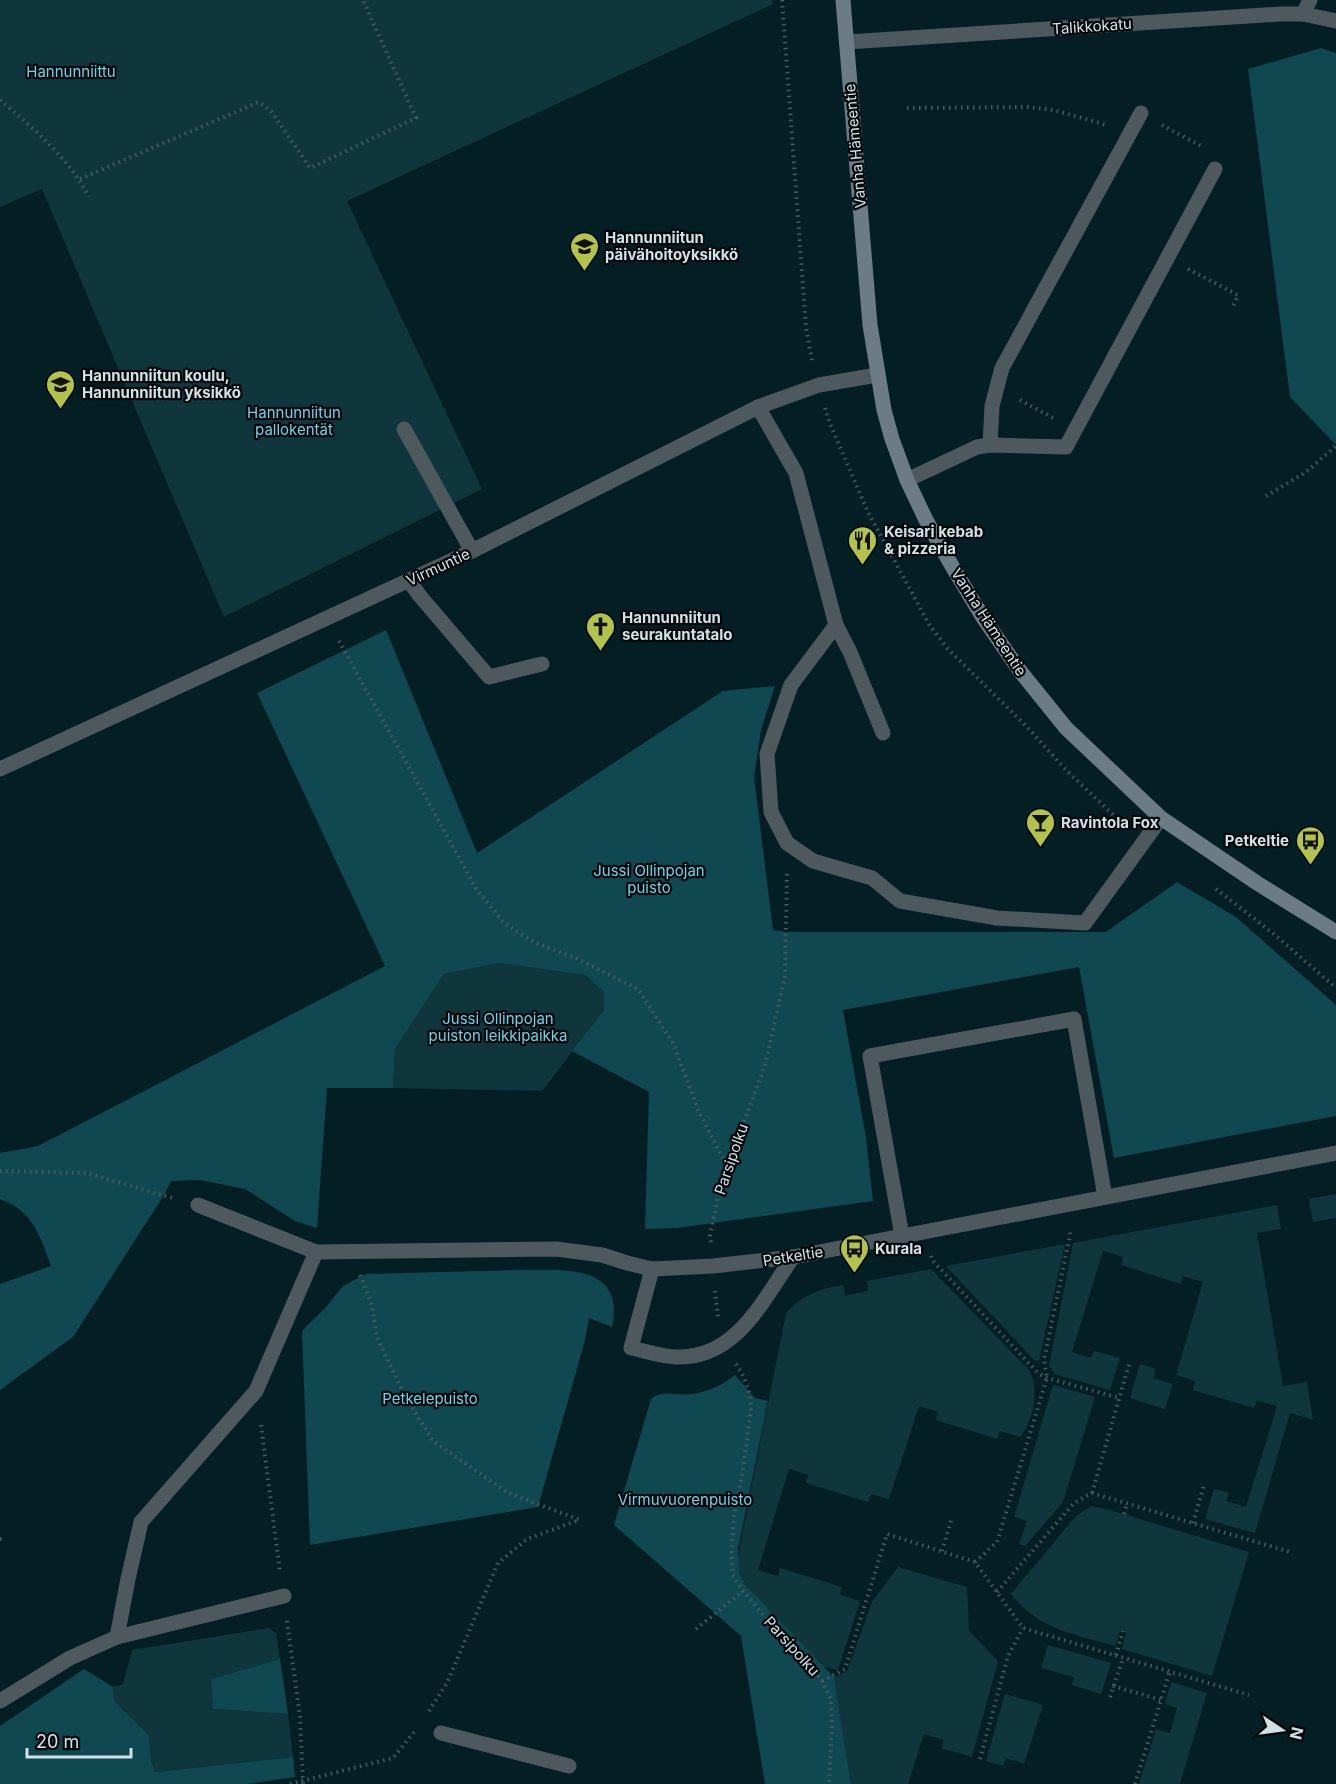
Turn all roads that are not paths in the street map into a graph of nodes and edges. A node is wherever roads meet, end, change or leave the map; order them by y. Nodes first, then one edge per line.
1 (843, 0) edge
2 (1310, 0) edge
3 (1303, 14) junction
4 (1336, 21) edge
5 (847, 42) junction
6 (1141, 113) road end
7 (1215, 170) dead end
8 (877, 375) junction
9 (758, 407) junction
10 (404, 429) dead end
11 (990, 444) junction
12 (907, 480) junction
13 (472, 551) junction
14 (409, 581) junction
15 (836, 625) junction
16 (542, 664) dead end
17 (883, 733) dead end
18 (0, 769) edge
19 (1161, 818) junction
20 (1336, 932) edge
21 (1336, 1153) edge
22 (1105, 1197) junction
23 (198, 1205) road end
24 (902, 1236) junction
25 (316, 1252) junction
26 (793, 1257) junction
27 (652, 1269) junction
28 (284, 1596) dead end
29 (117, 1637) junction
30 (0, 1701) edge
31 (441, 1733) road end
32 (569, 1766) dead end

1 - 5 street, Vanha Hämeentie
2 - 3 street
3 - 4 street, Talikkokatu
3 - 5 street, Talikkokatu
5 - 8 street, Vanha Hämeentie
6 - 11 street
7 - 11 street
8 - 9 street, Virmuntie
8 - 12 street, Vanha Hämeentie
9 - 13 street, Virmuntie
9 - 15 street
10 - 13 street
11 - 12 street
12 - 19 street, Vanha Hämeentie
13 - 14 street, Virmuntie
14 - 16 street
14 - 18 street, Virmuntie
15 - 17 street
15 - 19 street
19 - 20 street, Vanha Hämeentie
21 - 22 street, Petkeltie
22 - 24 street, Petkeltie
22 - 24 street
23 - 25 street
24 - 26 street, Petkeltie
25 - 27 street, Petkeltie
25 - 29 street
26 - 27 street, Petkeltie
26 - 27 street
28 - 29 street
29 - 30 street
31 - 32 street

